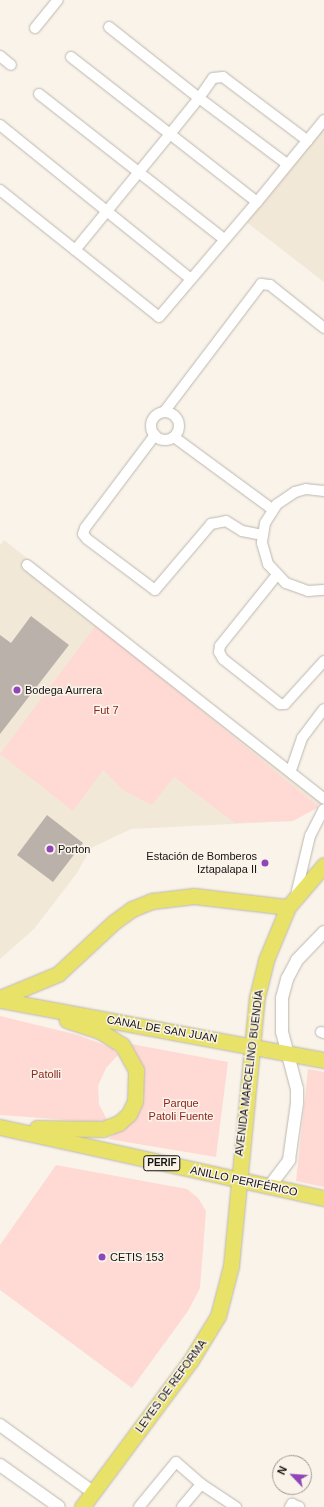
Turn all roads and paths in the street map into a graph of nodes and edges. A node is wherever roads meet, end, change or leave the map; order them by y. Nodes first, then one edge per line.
1 (58, 0) edge
2 (109, 27) dead end
3 (35, 28) dead end
4 (0, 56) edge
5 (71, 57) dead end
6 (11, 65) dead end
7 (39, 94) dead end
8 (199, 98) junction
9 (324, 120) edge
10 (0, 125) edge
11 (170, 134) junction
12 (308, 141) junction
13 (288, 164) junction
14 (139, 172) junction
15 (0, 190) edge
16 (257, 202) junction
17 (108, 211) junction
18 (224, 239) junction
19 (75, 250) junction
20 (191, 279) junction
21 (324, 328) edge
22 (168, 413) junction
23 (176, 435) junction
24 (158, 437) junction
25 (324, 491) edge
26 (272, 509) junction
27 (262, 535) junction
28 (27, 565) dead end
29 (276, 576) junction
30 (324, 590) edge
31 (324, 661) edge
32 (324, 709) edge
33 (291, 770) junction
34 (324, 799) edge
35 (324, 809) edge
36 (324, 865) edge
37 (292, 901) junction
38 (324, 932) edge
39 (0, 999) edge
40 (15, 1002) junction
41 (251, 1044) junction
42 (286, 1051) junction
43 (324, 1060) edge
44 (0, 1127) edge
45 (237, 1180) junction
46 (269, 1187) junction
47 (324, 1198) edge
48 (0, 1425) edge
49 (0, 1465) edge
50 (201, 1484) junction
51 (93, 1492) junction
52 (60, 1507) edge
53 (82, 1507) edge
54 (139, 1507) edge
55 (182, 1507) edge
56 (235, 1507) edge
57 (290, 1507) edge
58 (299, 1507) edge

1 - 3 street
2 - 8 street
4 - 6 street
5 - 11 street
7 - 14 street
8 - 11 street
8 - 12 street
8 - 13 street
9 - 12 street
10 - 17 street
11 - 14 street
11 - 16 street
12 - 13 street
13 - 16 street
14 - 17 street
14 - 18 street
15 - 19 street
16 - 18 street
17 - 19 street
17 - 20 street
18 - 20 street
19 - 20 street
21 - 22 street
22 - 23 street
22 - 24 street
23 - 24 street
23 - 26 street
24 - 27 street
25 - 26 street
26 - 27 street
27 - 29 street
28 - 33 street
29 - 30 street
29 - 31 street
32 - 33 street
33 - 34 street
35 - 37 street
36 - 37 main road, AVENIDA MARCELINO BUENDÍA
37 - 39 main road
37 - 41 main road, AVENIDA MARCELINO BUENDÍA
38 - 42 street
39 - 40 main road, CANAL DE SAN JUAN
40 - 41 main road, CANAL DE SAN JUAN
40 - 44 main road
41 - 42 main road, CANAL DE SAN JUAN
41 - 45 main road, AVENIDA MARCELINO BUENDÍA
42 - 43 main road, CANAL DE SAN JUAN
42 - 46 street
44 - 45 main road, ANILLO PERIFÉRICO / PERIF
45 - 46 main road, ANILLO PERIFÉRICO / PERIF
45 - 51 main road, LEYES DE REFORMA
46 - 47 main road, ANILLO PERIFÉRICO / PERIF
48 - 51 street
49 - 52 street
50 - 54 street
50 - 55 street
50 - 56 street
51 - 53 main road, LEYES DE REFORMA
57 - 58 street

